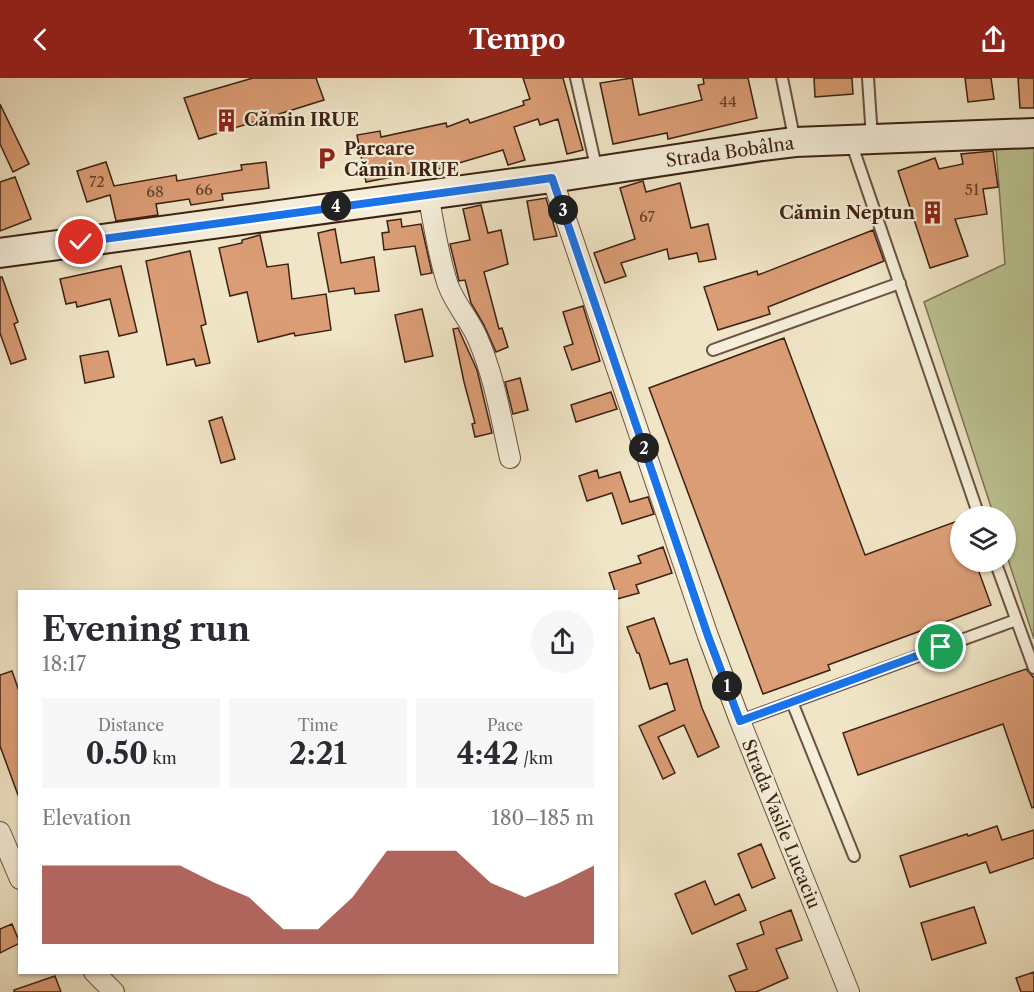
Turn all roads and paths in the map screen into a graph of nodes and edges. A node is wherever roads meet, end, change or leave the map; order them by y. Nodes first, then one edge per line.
1 (576, 78) edge
2 (782, 78) edge
3 (868, 78) edge
4 (1034, 133) edge
5 (862, 139) junction
6 (795, 142) junction
7 (597, 171) junction
8 (552, 178) junction
9 (428, 194) junction
10 (2, 249) edge
11 (900, 283) junction
12 (713, 350) dead end
13 (510, 458) dead end
14 (976, 506) edge
15 (999, 572) edge
16 (1016, 620) junction
17 (1034, 668) edge
18 (792, 702) junction
19 (740, 721) junction
20 (0, 832) edge
21 (854, 855) dead end
22 (18, 874) edge
23 (96, 974) edge
24 (114, 992) edge
25 (849, 992) edge

1 - 7 lane
2 - 6 lane
3 - 5 lane
4 - 5 main road, Strada Bobâlna
5 - 6 main road, Strada Bobâlna
5 - 11 lane
6 - 7 main road, Strada Bobâlna
7 - 8 main road, Strada Bobâlna
8 - 9 main road, Strada Bobâlna
8 - 19 street, Strada Vasile Lucaciu
9 - 10 main road, Strada Bobâlna
9 - 13 street
11 - 12 lane
11 - 14 lane
15 - 16 lane
16 - 17 lane
16 - 18 lane
18 - 19 lane
18 - 21 lane
19 - 25 street, Strada Vasile Lucaciu
20 - 22 street
23 - 24 street

